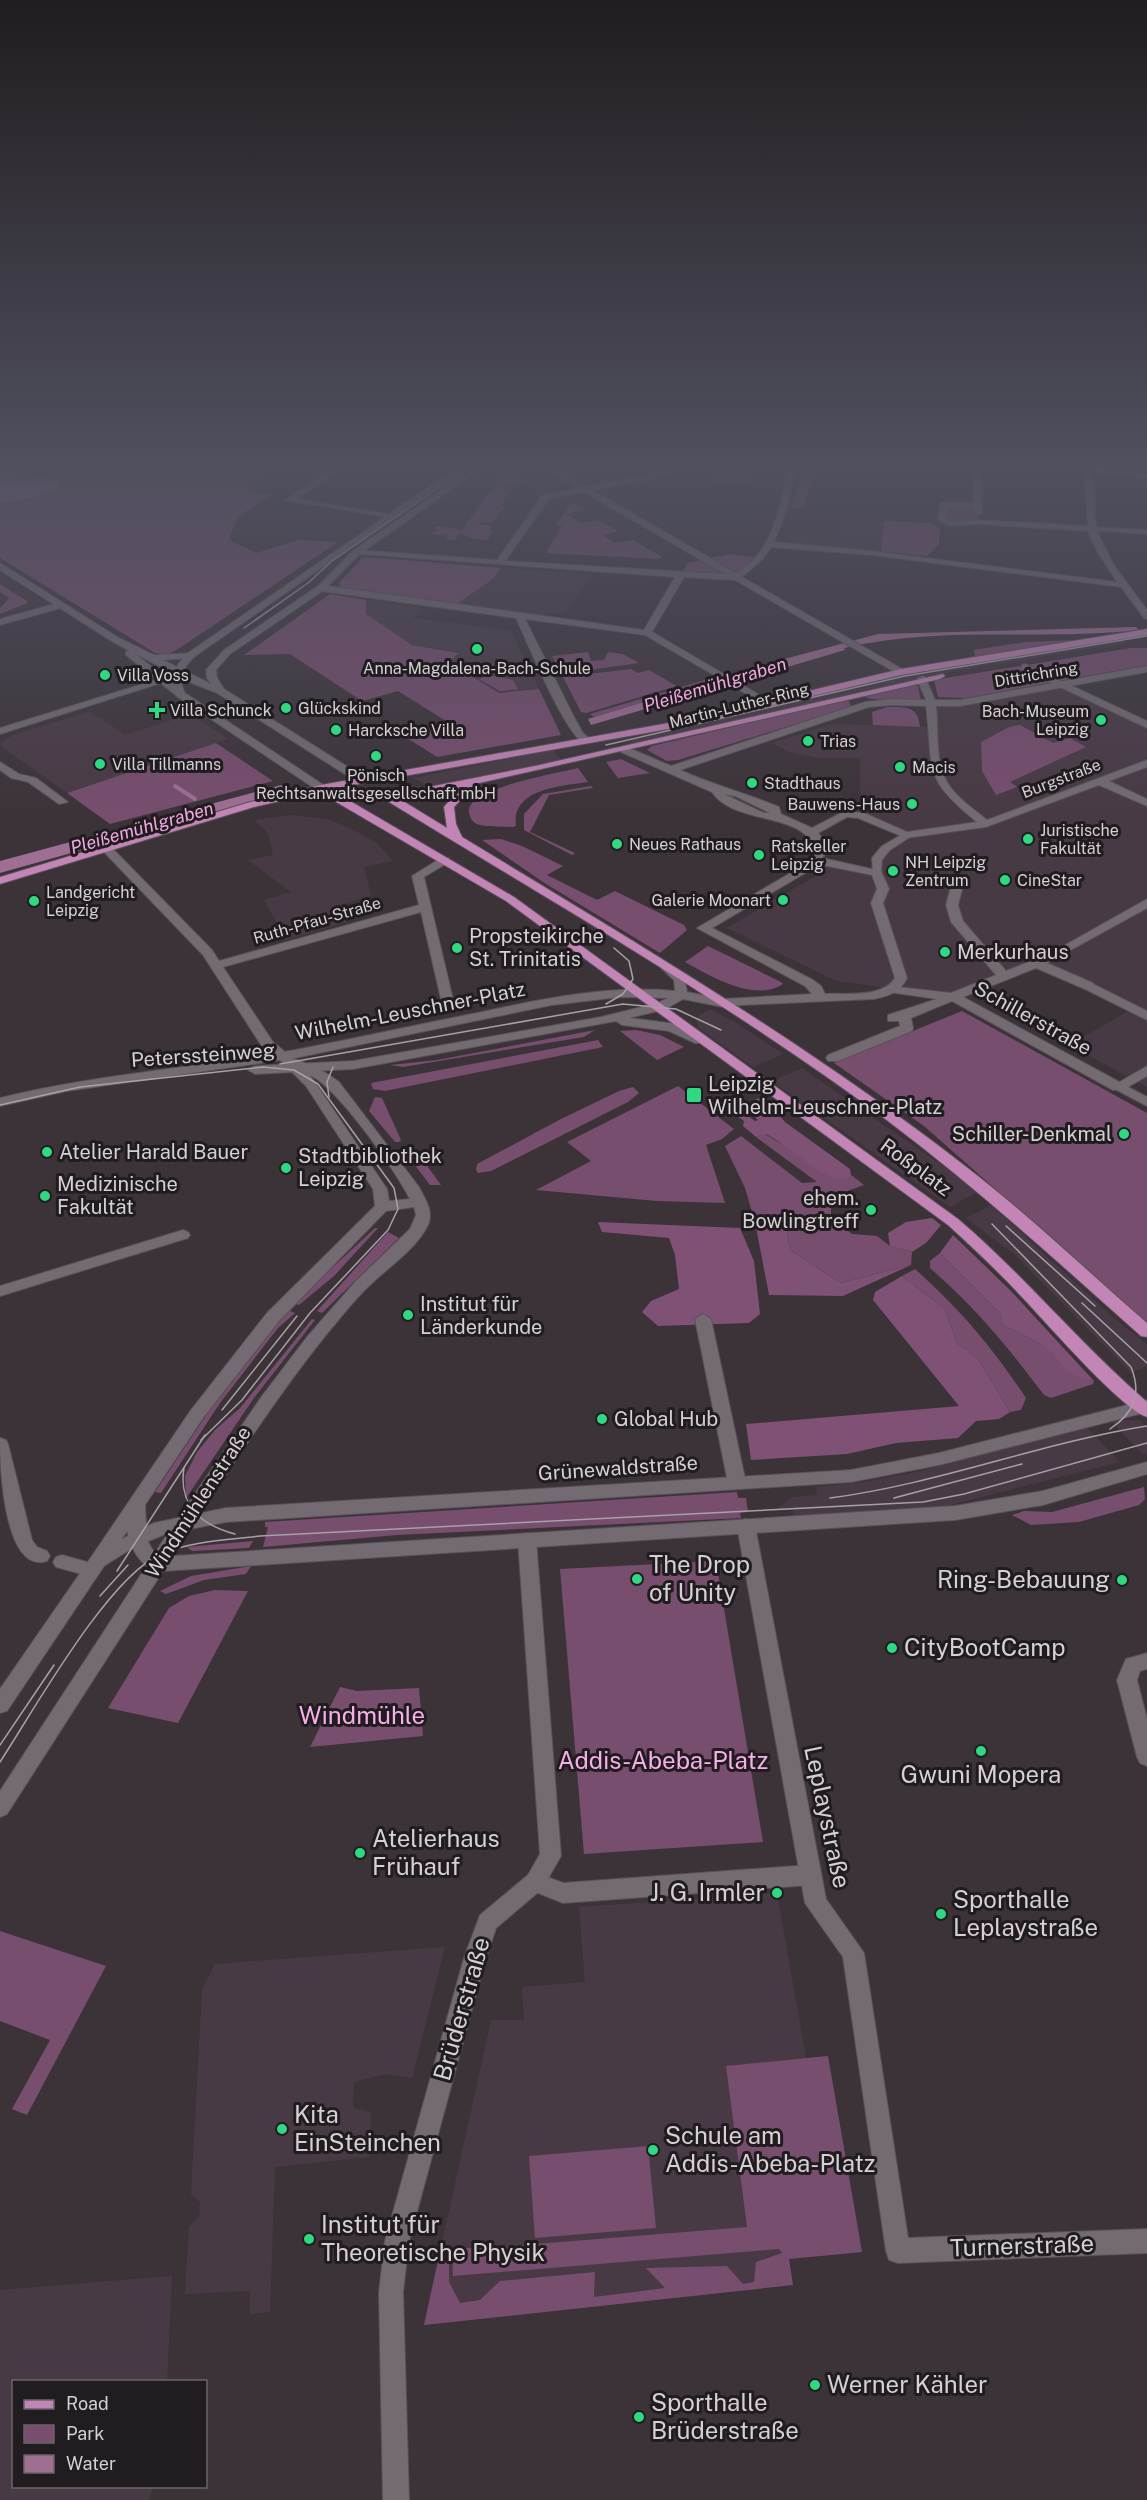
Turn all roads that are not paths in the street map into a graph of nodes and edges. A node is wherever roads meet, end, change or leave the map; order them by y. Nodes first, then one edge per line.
1 (25, 582) edge
2 (295, 582) edge
3 (327, 582) edge
4 (677, 582) edge
5 (743, 582) edge
6 (1098, 582) edge
7 (1122, 582) edge
8 (1124, 585) junction
9 (321, 588) junction
10 (61, 605) junction
11 (1147, 616) edge
12 (520, 617) junction
13 (0, 622) edge
14 (1147, 632) edge
15 (647, 633) junction
16 (116, 640) junction
17 (1147, 642) edge
18 (191, 655) junction
19 (152, 658) junction
20 (1025, 667) dead end
21 (1147, 669) edge
22 (901, 672) junction
23 (211, 674) junction
24 (176, 676) junction
25 (160, 679) junction
26 (189, 679) junction
27 (922, 680) junction
28 (1062, 685) junction
29 (220, 691) junction
30 (181, 695) junction
31 (853, 695) junction
32 (822, 702) junction
33 (770, 704) junction
34 (930, 705) junction
35 (857, 709) junction
36 (1147, 725) edge
37 (0, 731) edge
38 (623, 735) junction
39 (587, 741) junction
40 (625, 750) junction
41 (1147, 763) edge
42 (0, 765) edge
43 (671, 771) junction
44 (369, 781) junction
45 (1100, 781) junction
46 (471, 782) junction
47 (321, 788) junction
48 (387, 795) junction
49 (357, 797) junction
50 (337, 798) junction
51 (63, 802) dead end
52 (1147, 803) edge
53 (363, 813) junction
54 (197, 824) junction
55 (986, 824) junction
56 (812, 832) junction
57 (906, 835) junction
58 (457, 839) junction
59 (108, 850) junction
60 (445, 860) junction
61 (812, 864) junction
62 (877, 873) junction
63 (0, 881) edge
64 (956, 890) dead end
65 (1147, 903) edge
66 (425, 907) junction
67 (1038, 964) junction
68 (218, 965) junction
69 (665, 966) junction
70 (1004, 977) junction
71 (893, 989) junction
72 (638, 992) junction
73 (681, 994) junction
74 (954, 997) junction
75 (820, 999) junction
76 (723, 1003) junction
77 (658, 1007) junction
78 (449, 1008) dead end
79 (1147, 1016) edge
80 (601, 1021) junction
81 (706, 1043) junction
82 (285, 1058) junction
83 (833, 1058) dead end
84 (303, 1068) junction
85 (1147, 1070) edge
86 (110, 1081) junction
87 (1118, 1087) junction
88 (0, 1102) edge
89 (1147, 1102) edge
90 (382, 1207) junction
91 (422, 1210) junction
92 (183, 1235) dead end
93 (0, 1291) edge
94 (703, 1319) dead end
95 (1147, 1332) edge
96 (1146, 1408) edge
97 (0, 1444) edge
98 (1147, 1468) edge
99 (1147, 1475) edge
100 (1121, 1477) junction
101 (737, 1484) junction
102 (141, 1498) junction
103 (185, 1522) junction
104 (746, 1526) junction
105 (138, 1537) junction
106 (527, 1540) junction
107 (41, 1556) dead end
108 (62, 1562) dead end
109 (158, 1564) junction
110 (95, 1566) junction
111 (1147, 1661) edge
112 (0, 1705) edge
113 (1147, 1757) edge
114 (0, 1808) edge
115 (810, 1875) junction
116 (535, 1882) junction
117 (1147, 2241) edge
118 (898, 2251) joint
119 (396, 2500) edge

1 - 10 street
2 - 18 street
3 - 9 street
4 - 15 street
5 - 22 street
6 - 8 street
7 - 8 street
8 - 11 street
9 - 12 street
9 - 23 street
10 - 13 street
10 - 16 street
12 - 15 street
12 - 39 street
14 - 22 main road, Dittrichring
15 - 33 street
16 - 19 street
16 - 25 street
17 - 27 main road, Dittrichring
18 - 19 street
18 - 24 street
19 - 24 street
20 - 28 street
21 - 28 street, Dittrichring
22 - 33 main road, Martin-Luther-Ring
23 - 26 street
23 - 29 street
24 - 25 street
24 - 26 street
24 - 30 street
25 - 30 street
25 - 37 street
26 - 29 street
27 - 31 main road, Martin-Luther-Ring
27 - 34 street
28 - 34 street, Dittrichring
28 - 36 street
29 - 44 street
30 - 47 street
31 - 32 main road, Martin-Luther-Ring
31 - 35 street
32 - 35 street
32 - 40 main road, Martin-Luther-Ring
33 - 38 main road, Martin-Luther-Ring
34 - 35 street, Martin-Luther-Ring
34 - 55 street
35 - 43 street, Martin-Luther-Ring
38 - 39 main road, Martin-Luther-Ring
38 - 40 main road
39 - 40 main road
39 - 44 main road, Martin-Luther-Ring
40 - 43 street
40 - 46 main road, Martin-Luther-Ring
41 - 45 street, Burgstraße
42 - 51 street
43 - 56 street
44 - 47 main road, Martin-Luther-Ring
44 - 48 main road
44 - 49 main road
45 - 52 street
45 - 55 street, Burgstraße
46 - 48 main road, Martin-Luther-Ring
46 - 58 main road
47 - 50 main road
47 - 54 main road, Martin-Luther-Ring
48 - 49 main road, Martin-Luther-Ring
48 - 58 main road
49 - 50 main road, Martin-Luther-Ring
49 - 53 main road
50 - 53 main road
50 - 54 main road, Martin-Luther-Ring
53 - 60 main road
54 - 59 main road
55 - 57 street, Burgstraße
56 - 57 street
56 - 61 street
57 - 62 street
58 - 69 main road
59 - 63 main road
59 - 68 street
60 - 66 street
60 - 72 main road
61 - 62 street
61 - 75 street
62 - 71 street
64 - 70 street
65 - 67 street
66 - 68 street, Ruth-Pfau-Straße
66 - 78 street
67 - 70 street
67 - 79 street
68 - 82 street
69 - 73 street
69 - 76 main road
70 - 74 street
71 - 74 street, Schillerstraße
71 - 75 street
72 - 73 street, Wilhelm-Leuschner-Platz
72 - 77 main road, Roßplatz
72 - 82 street, Wilhelm-Leuschner-Platz
73 - 76 street, Wilhelm-Leuschner-Platz
73 - 77 street
74 - 83 street
74 - 87 street, Schillerstraße
75 - 76 street
76 - 95 main road, Roßplatz
77 - 80 street
77 - 81 main road, Roßplatz
80 - 81 street
80 - 84 street, Wilhelm-Leuschner-Platz
81 - 96 main road, Roßplatz
82 - 84 street, Wilhelm-Leuschner-Platz
82 - 86 street, Peterssteinweg
84 - 86 street, Peterssteinweg
84 - 90 street, Wilhelm-Leuschner-Platz
84 - 91 street, Wilhelm-Leuschner-Platz
85 - 87 street
86 - 88 street, Peterssteinweg
87 - 89 street, Schillerstraße
90 - 91 street
90 - 102 street
91 - 103 street, Windmühlenstraße
92 - 93 street
94 - 101 street
96 - 101 street, Grünewaldstraße
97 - 107 street
98 - 100 street
99 - 100 street
100 - 104 street
101 - 103 street, Grünewaldstraße
102 - 105 street
102 - 110 street
103 - 105 street, Grünewaldstraße
103 - 109 street, Windmühlenstraße
104 - 106 street
104 - 115 street, Leplaystraße
105 - 109 street
105 - 110 street, Grünewaldstraße
106 - 109 street
106 - 116 street, Brüderstraße
108 - 110 street
109 - 114 street, Windmühlenstraße
110 - 112 street
111 - 113 street
115 - 116 street
115 - 118 street, Leplaystraße
116 - 119 street, Brüderstraße
117 - 118 street, Turnerstraße

